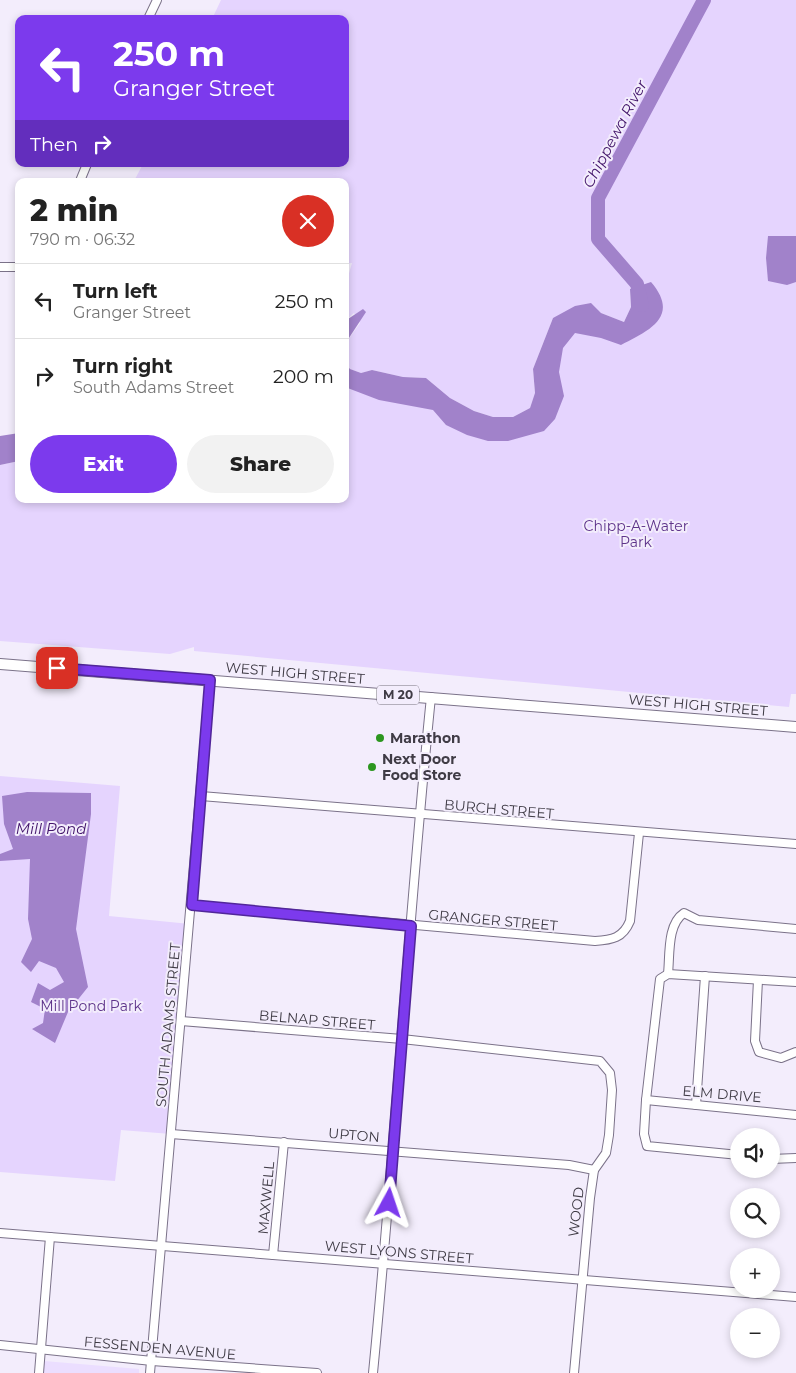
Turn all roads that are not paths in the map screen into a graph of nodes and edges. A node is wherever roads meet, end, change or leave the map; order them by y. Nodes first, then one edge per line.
1 (157, 0) edge
2 (150, 15) edge
3 (0, 267) edge
4 (15, 267) edge
5 (0, 664) edge
6 (210, 680) junction
7 (431, 697) junction
8 (796, 727) edge
9 (201, 796) junction
10 (419, 814) junction
11 (639, 833) junction
12 (796, 844) edge
13 (192, 905) junction
14 (411, 926) junction
15 (796, 929) edge
16 (668, 974) junction
17 (705, 976) junction
18 (758, 980) junction
19 (796, 982) edge
20 (181, 1021) junction
21 (402, 1039) junction
22 (796, 1052) edge
23 (600, 1061) joint
24 (646, 1100) junction
25 (696, 1105) junction
26 (796, 1115) edge
27 (171, 1134) junction
28 (284, 1142) junction
29 (393, 1151) junction
30 (730, 1154) edge
31 (780, 1158) edge
32 (796, 1158) edge
33 (594, 1170) junction
34 (0, 1233) edge
35 (50, 1237) junction
36 (162, 1245) junction
37 (274, 1255) junction
38 (384, 1263) junction
39 (581, 1280) junction
40 (796, 1297) edge
41 (0, 1345) edge
42 (41, 1349) junction
43 (152, 1361) junction
44 (39, 1373) edge
45 (150, 1373) edge
46 (317, 1373) edge
47 (373, 1373) edge
48 (574, 1373) edge

1 - 2 street
3 - 4 street
5 - 6 main road, WEST HIGH STREET / M 20
6 - 7 main road, WEST HIGH STREET / M 20
6 - 9 street, SOUTH ADAMS STREET
7 - 8 main road, WEST HIGH STREET / M 20
7 - 10 street
9 - 10 street, BURCH STREET
9 - 13 street, SOUTH ADAMS STREET
10 - 11 street, BURCH STREET
10 - 14 street
11 - 12 street, BURCH STREET
11 - 14 street, GRANGER STREET
13 - 14 street, GRANGER STREET
13 - 20 street, SOUTH ADAMS STREET
14 - 21 street
15 - 16 street
16 - 17 street
16 - 24 street
17 - 18 street
17 - 25 street
18 - 19 street
18 - 22 street
20 - 21 street, BELNAP STREET
20 - 27 street, SOUTH ADAMS STREET
21 - 23 street, BELNAP STREET
21 - 29 street
23 - 33 street, WOOD
24 - 25 street, ELM DRIVE
24 - 30 street
25 - 26 street, ELM DRIVE
27 - 28 street, UPTON
27 - 36 street, SOUTH ADAMS STREET
28 - 29 street, UPTON
28 - 37 street, MAXWELL
29 - 33 street, UPTON
29 - 38 street
31 - 32 street
33 - 39 street, WOOD
34 - 35 street, WEST LYONS STREET
35 - 36 street, WEST LYONS STREET
35 - 42 street
36 - 37 street, WEST LYONS STREET
36 - 43 street, SOUTH ADAMS STREET
37 - 38 street, WEST LYONS STREET
38 - 39 street, WEST LYONS STREET
38 - 47 street
39 - 40 street, WEST LYONS STREET
39 - 48 street, WOOD
41 - 42 street, FESSENDEN AVENUE
42 - 43 street, FESSENDEN AVENUE
42 - 44 street
43 - 45 street, SOUTH ADAMS STREET
43 - 46 street, FESSENDEN AVENUE

